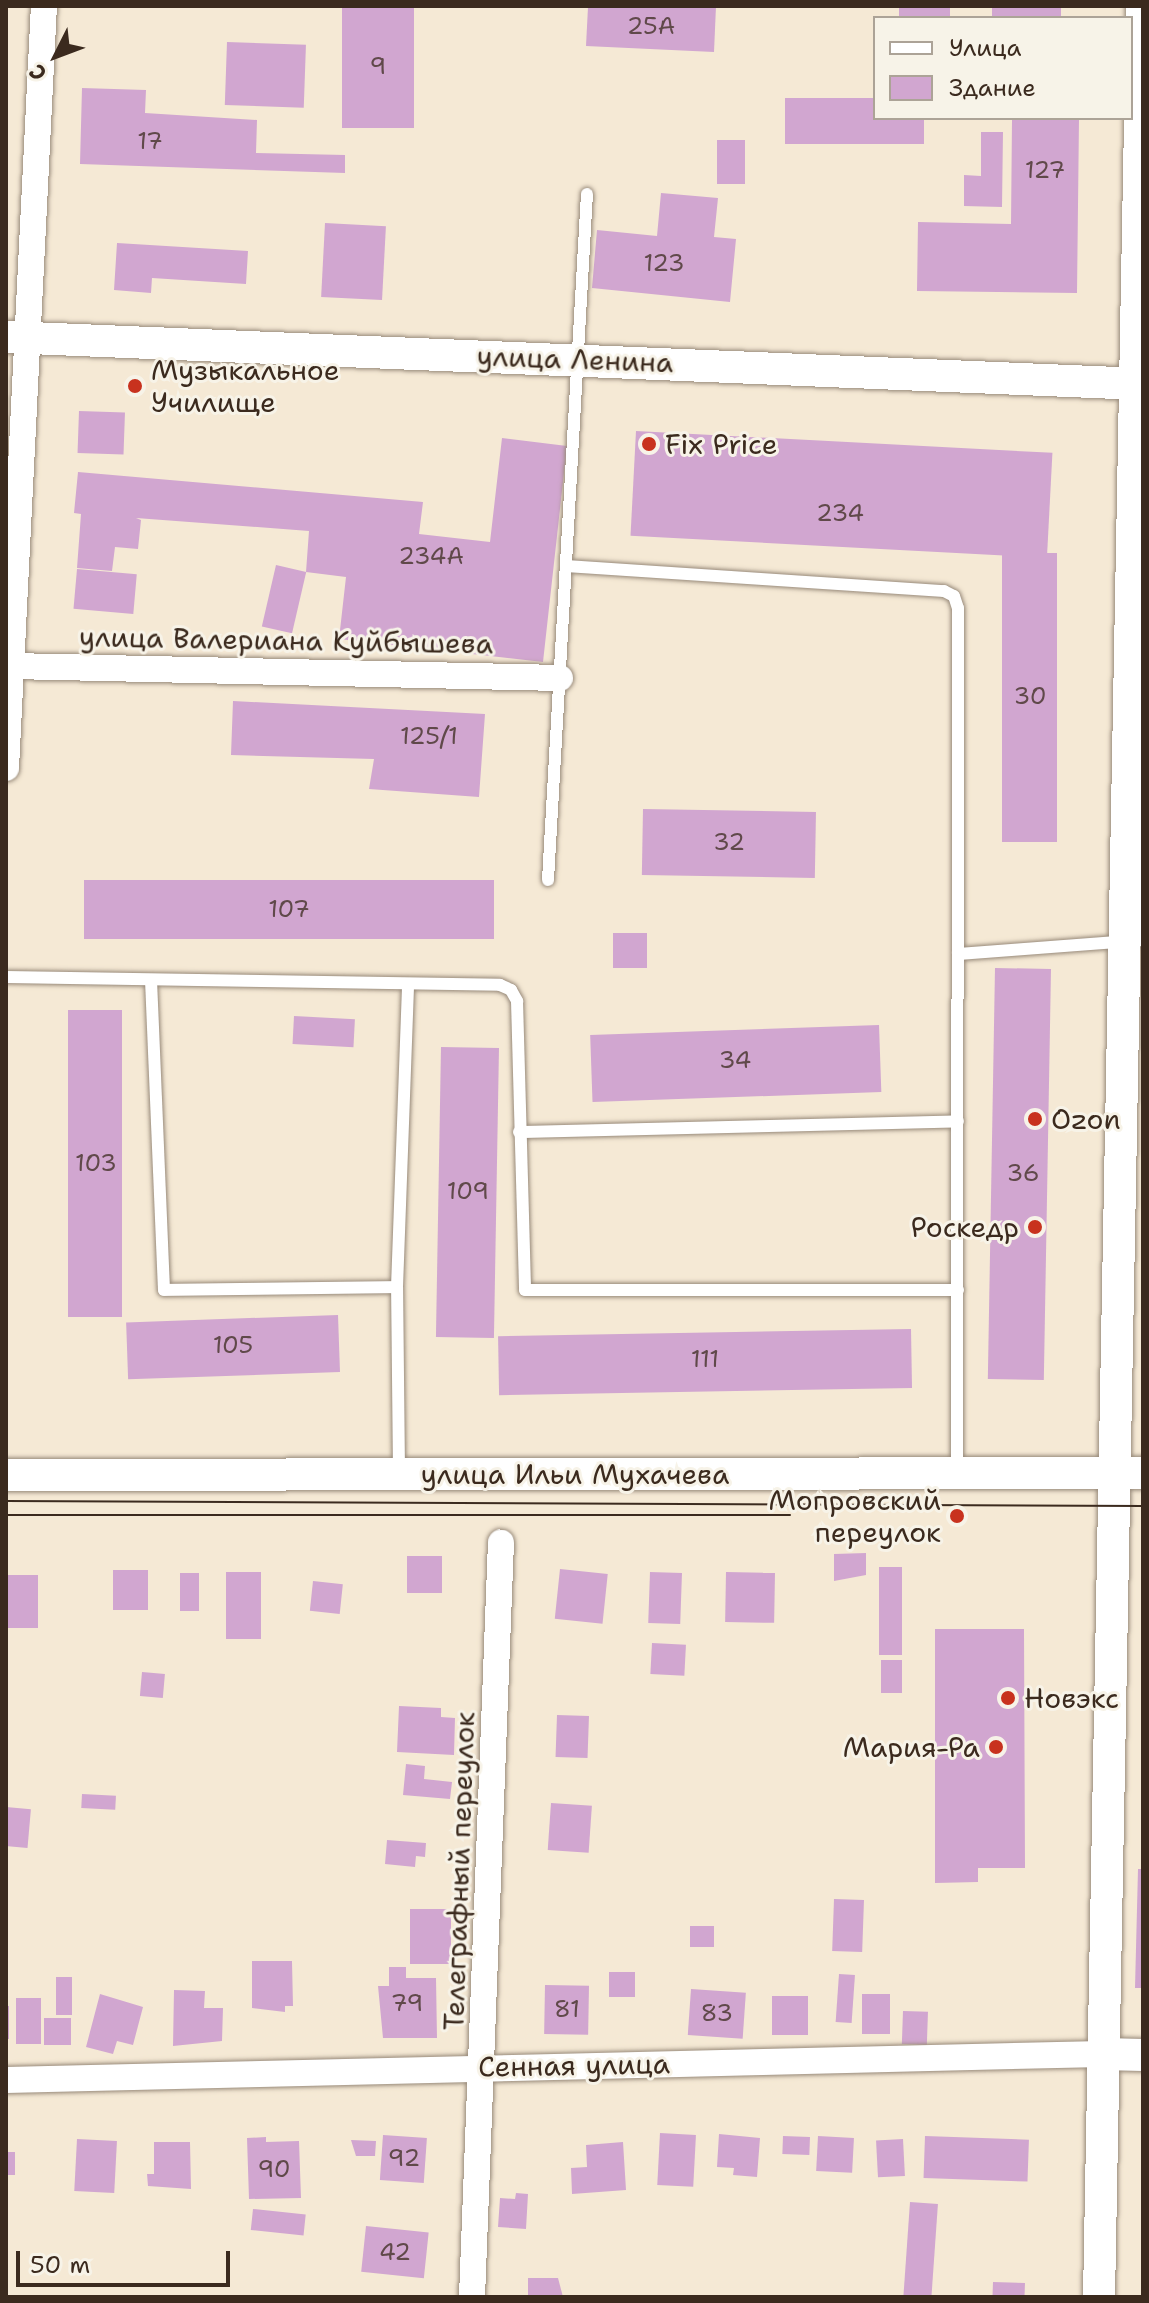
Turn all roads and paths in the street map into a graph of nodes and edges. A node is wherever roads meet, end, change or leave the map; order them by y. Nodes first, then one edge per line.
1 (44, 6) edge
2 (1142, 6) edge
3 (587, 194) dead end
4 (17, 338) edge
5 (579, 359) junction
6 (1139, 384) edge
7 (566, 566) junction
8 (1137, 580) edge
9 (11, 666) junction
10 (560, 678) junction
11 (6, 768) edge
12 (548, 880) dead end
13 (1134, 941) edge
14 (958, 954) junction
15 (6, 977) edge
16 (151, 980) junction
17 (408, 984) junction
18 (958, 1121) junction
19 (519, 1132) junction
20 (397, 1287) junction
21 (958, 1290) junction
22 (957, 1473) junction
23 (1129, 1473) edge
24 (6, 1475) edge
25 (399, 1475) junction
26 (501, 1543) dead end
27 (1103, 2054) junction
28 (1143, 2055) edge
29 (484, 2066) junction
30 (6, 2080) edge
31 (472, 2297) edge
32 (1099, 2297) edge

1 - 4 street
2 - 6 street
3 - 5 lane
4 - 5 street, улица Ленина
4 - 9 street
5 - 6 street, улица Ленина
5 - 7 lane
6 - 8 street
7 - 10 lane
7 - 14 lane
8 - 13 street
9 - 10 street, улица Валериана Куйбышева
9 - 11 street
10 - 12 lane
13 - 14 lane
13 - 23 street
14 - 18 lane
15 - 16 lane
16 - 17 lane
16 - 20 lane
17 - 19 lane
17 - 20 lane
18 - 19 lane
18 - 21 lane
19 - 21 lane
20 - 25 lane
21 - 22 lane
22 - 23 street, улица Ильи Мухачева
22 - 25 street, улица Ильи Мухачева
23 - 27 street
24 - 25 street, улица Ильи Мухачева
26 - 29 street, Телеграфный переулок
27 - 28 street, Сенная улица
27 - 29 street, Сенная улица
27 - 32 street
29 - 30 street, Сенная улица
29 - 31 street, Телеграфный переулок

